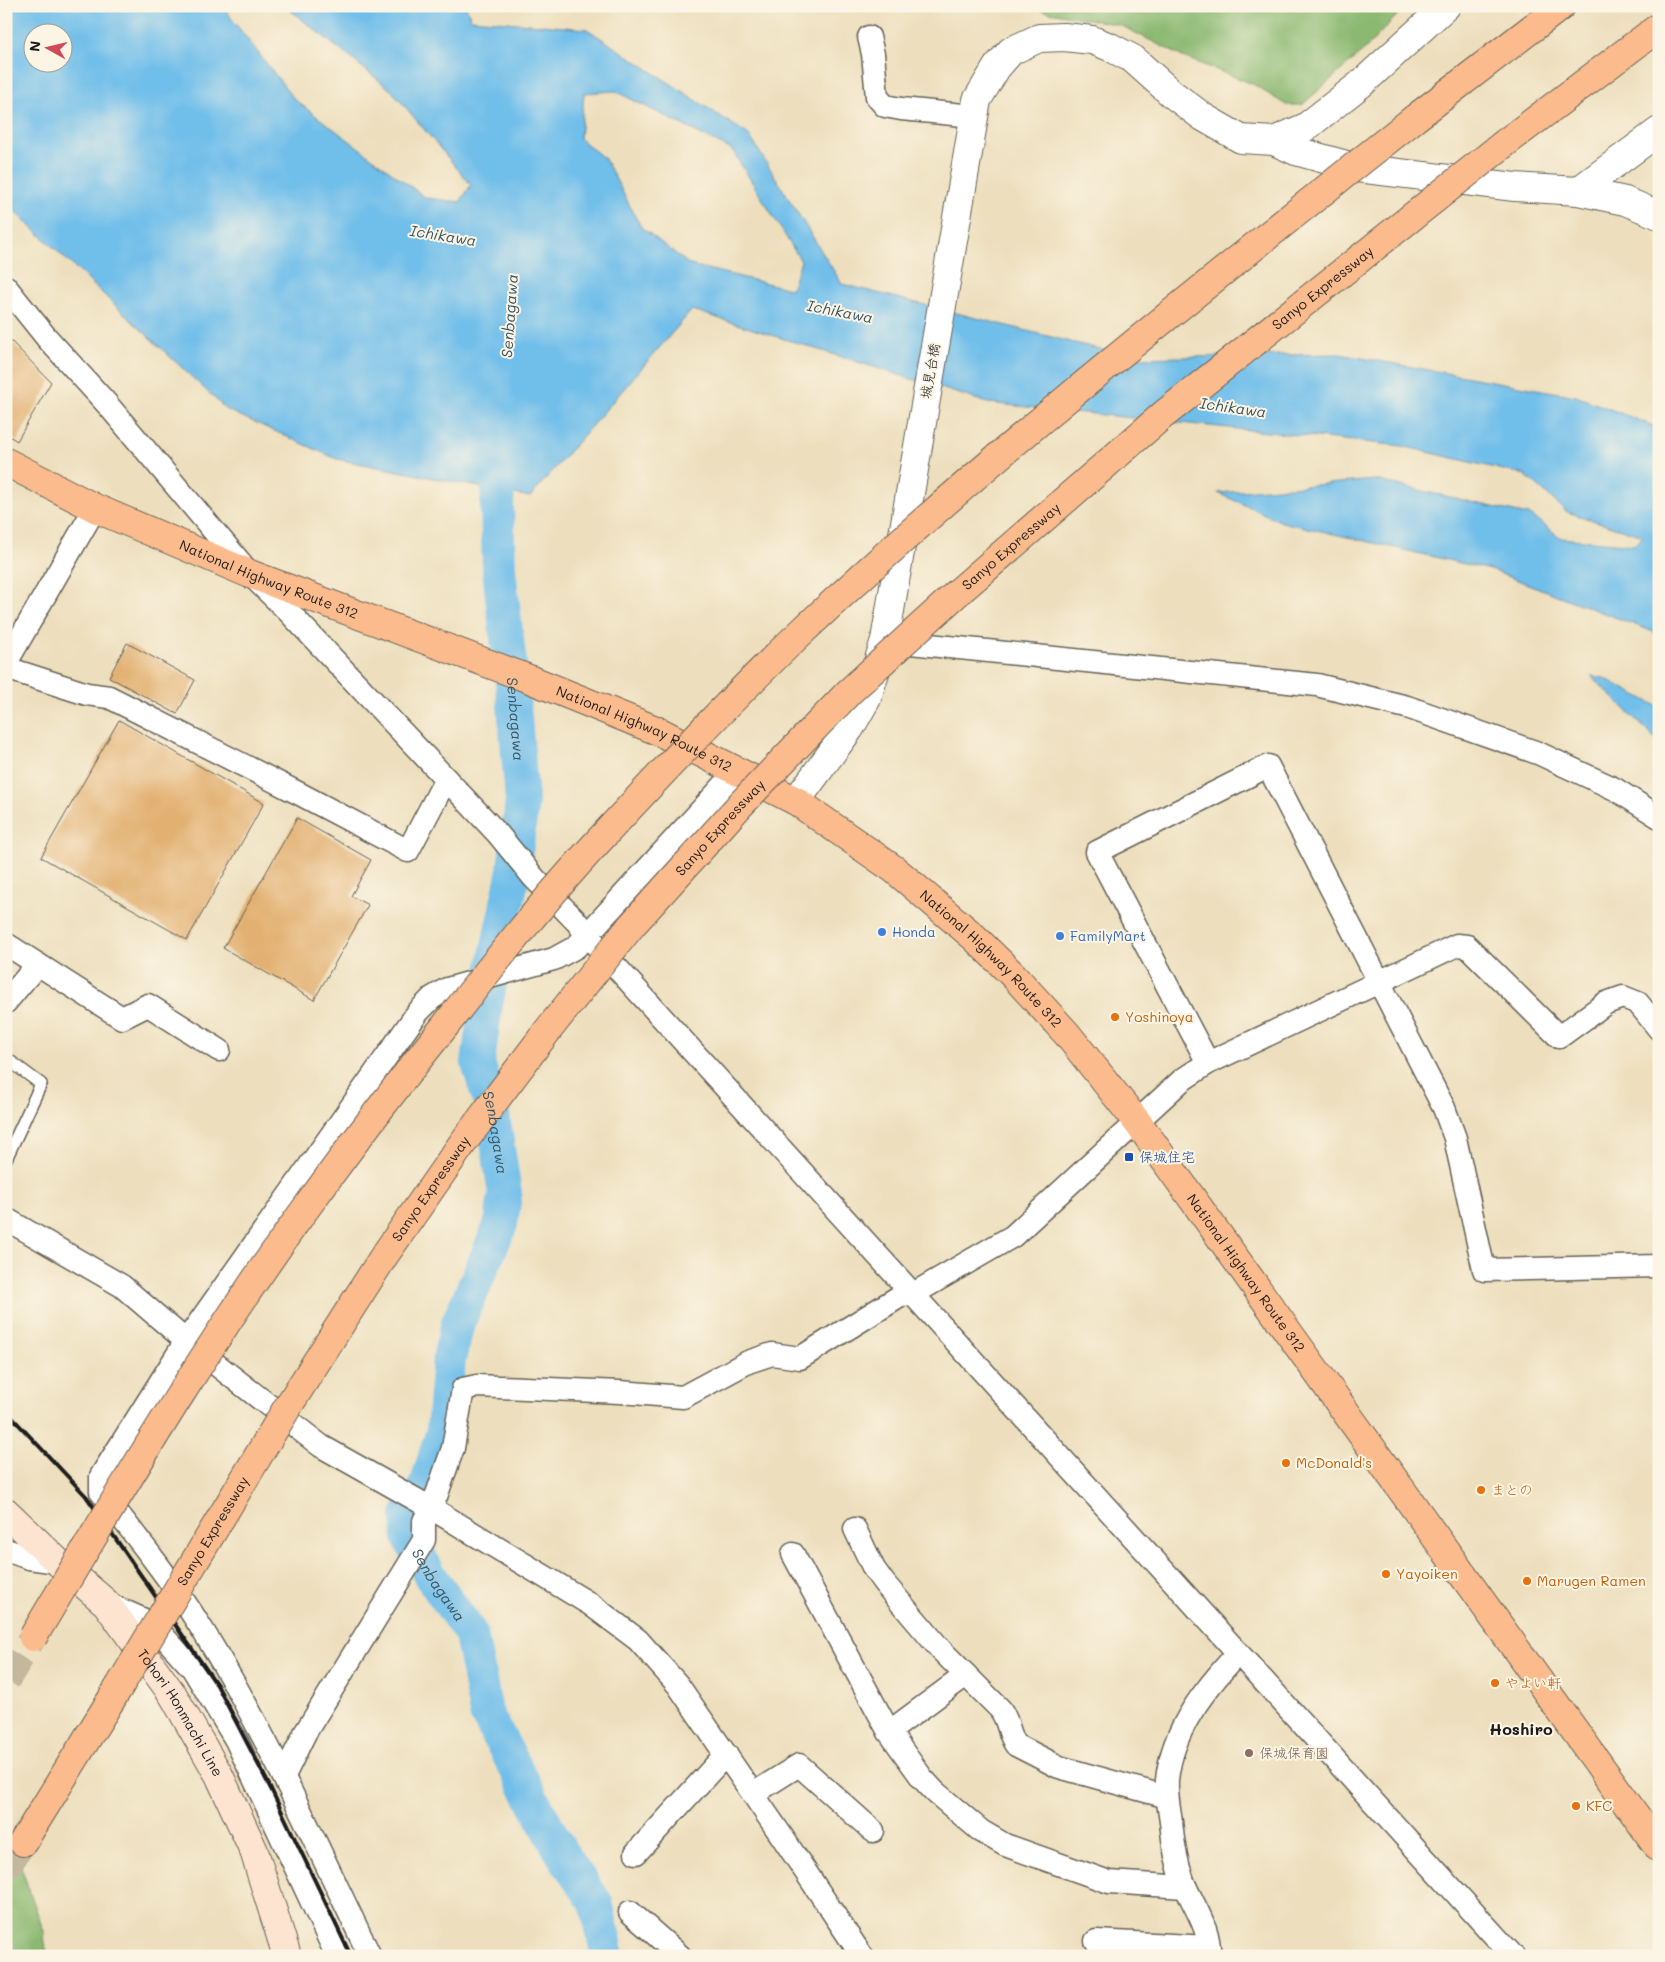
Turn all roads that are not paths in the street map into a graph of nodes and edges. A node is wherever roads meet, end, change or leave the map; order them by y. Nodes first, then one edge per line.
1 (1446, 6) edge
2 (1561, 6) edge
3 (1659, 27) edge
4 (869, 37) dead end
5 (974, 116) junction
6 (1659, 131) edge
7 (1274, 141) junction
8 (1578, 191) junction
9 (1659, 215) edge
10 (6, 287) edge
11 (6, 462) edge
12 (95, 508) junction
13 (250, 574) junction
14 (885, 633) junction
15 (6, 663) edge
16 (6, 668) edge
17 (737, 771) junction
18 (446, 779) junction
19 (796, 801) junction
20 (1659, 817) edge
21 (588, 936) junction
22 (6, 944) edge
23 (38, 965) junction
24 (1380, 982) junction
25 (6, 1002) edge
26 (1659, 1029) edge
27 (219, 1050) dead end
28 (6, 1058) edge
29 (1208, 1063) junction
30 (1138, 1123) junction
31 (6, 1159) edge
32 (6, 1219) edge
33 (1659, 1266) edge
34 (913, 1294) junction
35 (186, 1342) junction
36 (432, 1508) junction
37 (6, 1512) edge
38 (855, 1529) dead end
39 (6, 1550) edge
40 (793, 1554) dead end
41 (58, 1562) junction
42 (106, 1604) junction
43 (33, 1638) tunnel mouth
44 (1238, 1653) junction
45 (966, 1675) junction
46 (889, 1732) junction
47 (726, 1754) junction
48 (284, 1776) junction
49 (753, 1794) junction
50 (1167, 1797) junction
51 (873, 1831) dead end
52 (23, 1842) tunnel mouth
53 (1659, 1848) edge
54 (636, 1853) dead end
55 (1186, 1887) junction
56 (630, 1912) dead end
57 (1096, 1941) dead end
58 (1209, 1951) edge
59 (287, 1956) edge
60 (338, 1956) edge
61 (370, 1956) edge
62 (680, 1956) edge
63 (862, 1956) edge
64 (1513, 1956) edge

1 - 7 street
2 - 43 highway, bridge
3 - 52 highway, Sanyo Expressway, bridge
4 - 5 street
5 - 7 street, 城見台橋
5 - 14 street, 城見台橋
6 - 8 street
7 - 8 street
8 - 9 street
10 - 13 street
11 - 12 highway, National Highway Route 312
12 - 13 highway, National Highway Route 312
12 - 15 street
13 - 17 highway, National Highway Route 312
13 - 18 street
14 - 19 street, 城見台橋
14 - 20 street
16 - 18 street
17 - 19 highway, National Highway Route 312
17 - 21 street
18 - 21 street
19 - 30 highway, National Highway Route 312
21 - 34 street
21 - 35 street, bridge
22 - 23 street
23 - 25 street
23 - 27 street
24 - 26 street
24 - 29 street
24 - 29 street
24 - 33 street
28 - 31 lane
29 - 30 street
30 - 34 street
30 - 53 highway, National Highway Route 312
32 - 35 street
34 - 36 street
34 - 44 street
35 - 36 street
35 - 48 street
36 - 47 street
36 - 48 street
37 - 41 main road, Tohori Honmachi Line
38 - 45 street
39 - 41 street
40 - 46 street
41 - 42 main road, Tohori Honmachi Line
42 - 59 main road, Tohori Honmachi Line
42 - 60 street
44 - 50 street
44 - 64 street
45 - 46 street
45 - 50 street
46 - 55 street
47 - 49 street
47 - 54 street
48 - 61 street
49 - 51 street
49 - 63 street
50 - 55 street
55 - 58 street
56 - 62 street
57 - 58 street

